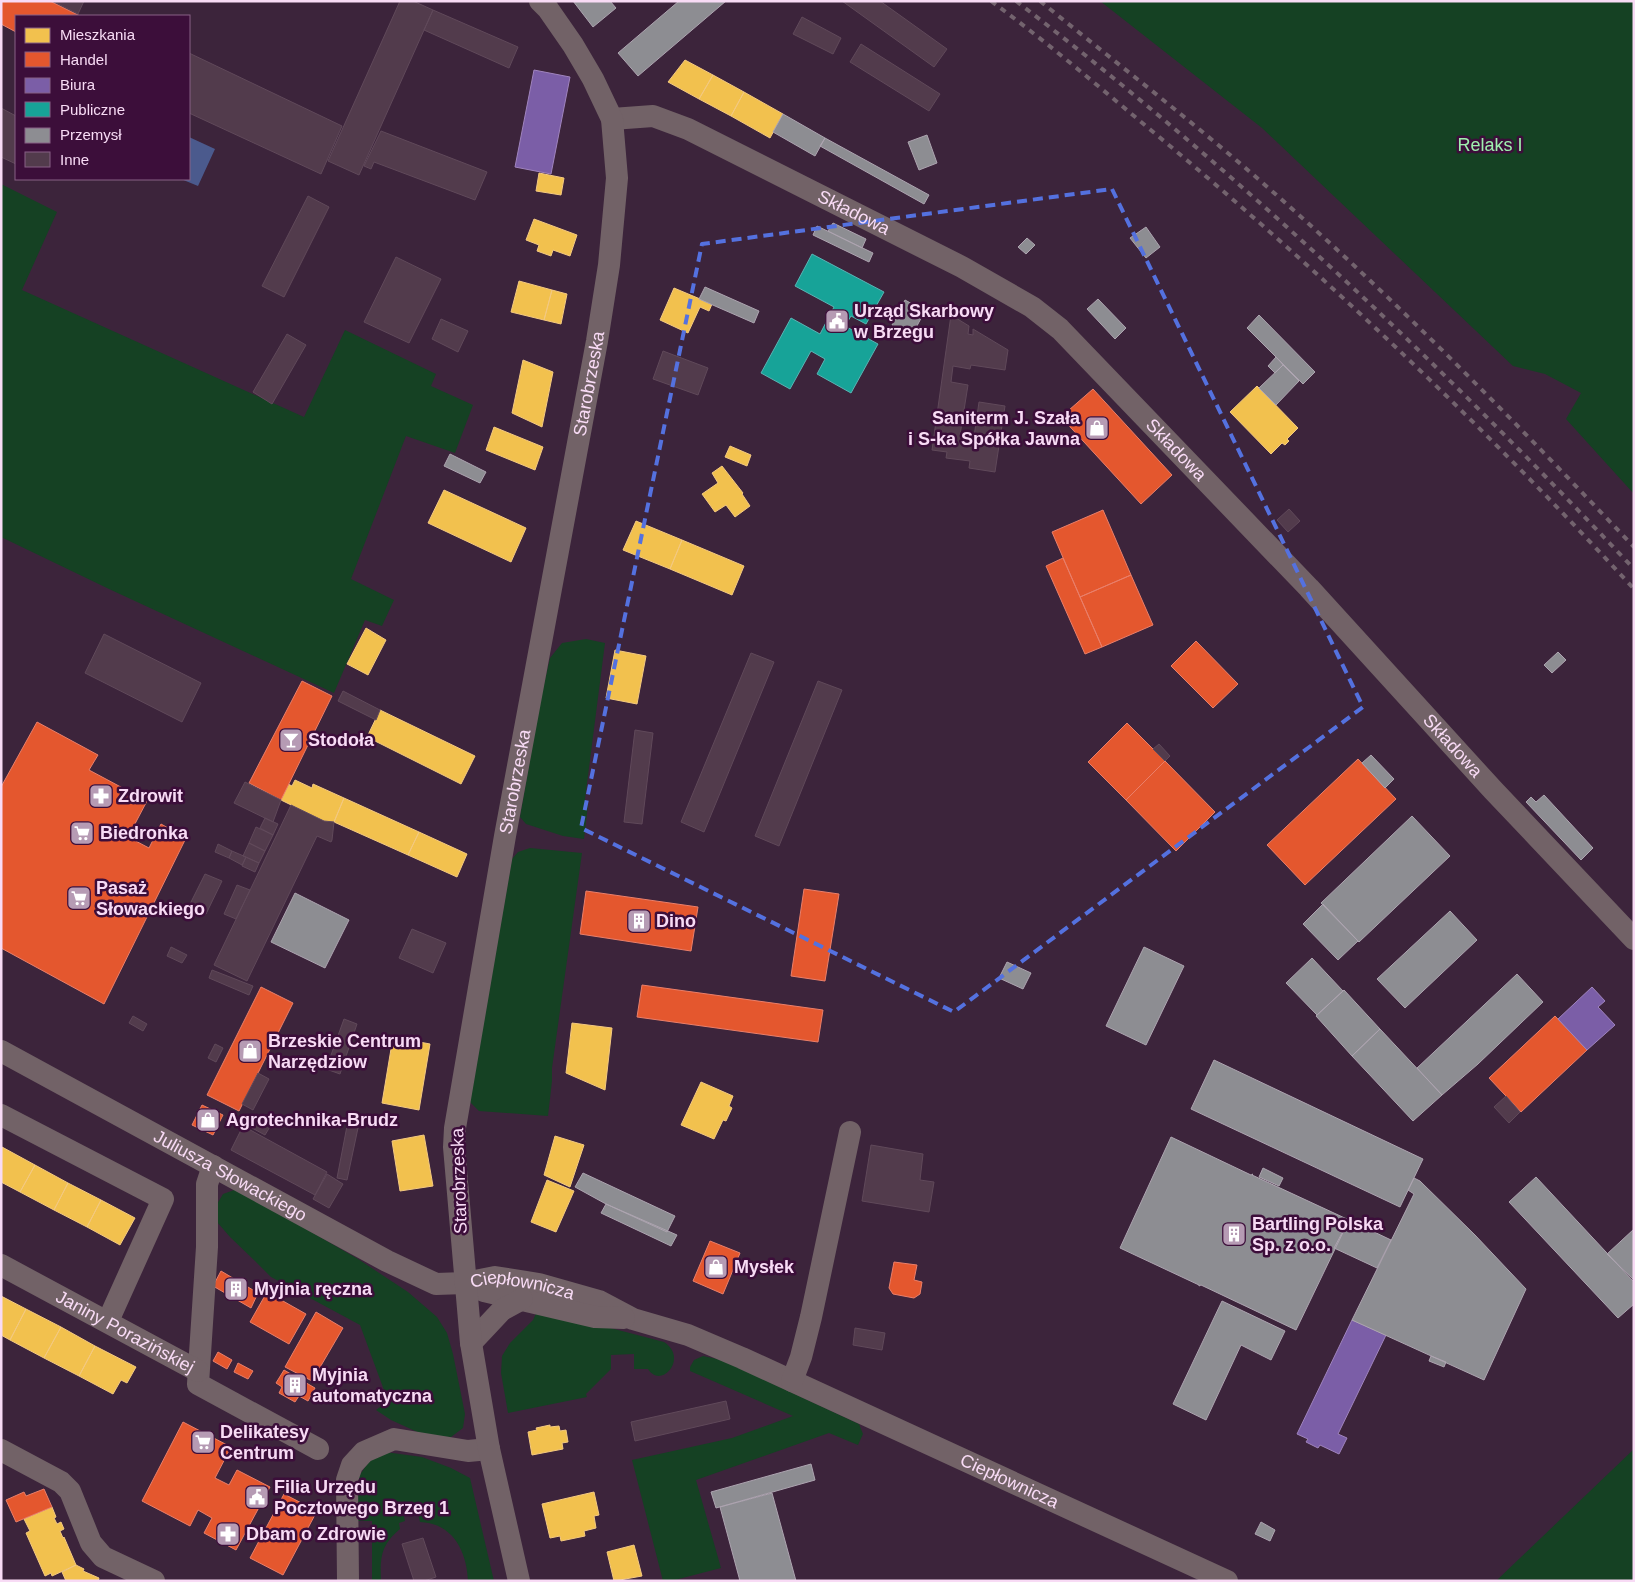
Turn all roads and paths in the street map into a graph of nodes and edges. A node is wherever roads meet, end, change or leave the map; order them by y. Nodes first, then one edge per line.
1 (540, 1) edge
2 (612, 119) junction
3 (1634, 939) edge
4 (1, 1051) edge
5 (1, 1115) edge
6 (850, 1132) dead end
7 (213, 1166) junction
8 (1, 1265) edge
9 (465, 1283) junction
10 (522, 1299) junction
11 (633, 1319) junction
12 (108, 1322) junction
13 (471, 1343) junction
14 (198, 1371) junction
15 (792, 1381) junction
16 (318, 1449) dead end
17 (488, 1449) junction
18 (1, 1450) edge
19 (154, 1581) edge
20 (348, 1581) edge
21 (519, 1581) edge
22 (1227, 1581) edge

1 - 2 street, Starobrzeska
2 - 3 street, Składowa
2 - 9 street, Starobrzeska
4 - 7 street, Juliusza Słowackiego
5 - 12 street
6 - 15 street
7 - 9 street, Juliusza Słowackiego
7 - 14 street
8 - 12 street, Janiny Porazińskiej
9 - 10 street, Ciepłownicza
9 - 11 street, Ciepłownicza
9 - 13 street, Starobrzeska
10 - 11 street, Ciepłownicza
10 - 13 street, Ciepłownicza
11 - 15 street, Ciepłownicza
12 - 14 street, Janiny Porazińskiej
13 - 17 street, Starobrzeska
14 - 16 street, Janiny Porazińskiej
15 - 22 street, Ciepłownicza
17 - 20 street
17 - 21 street, Starobrzeska
18 - 19 street

